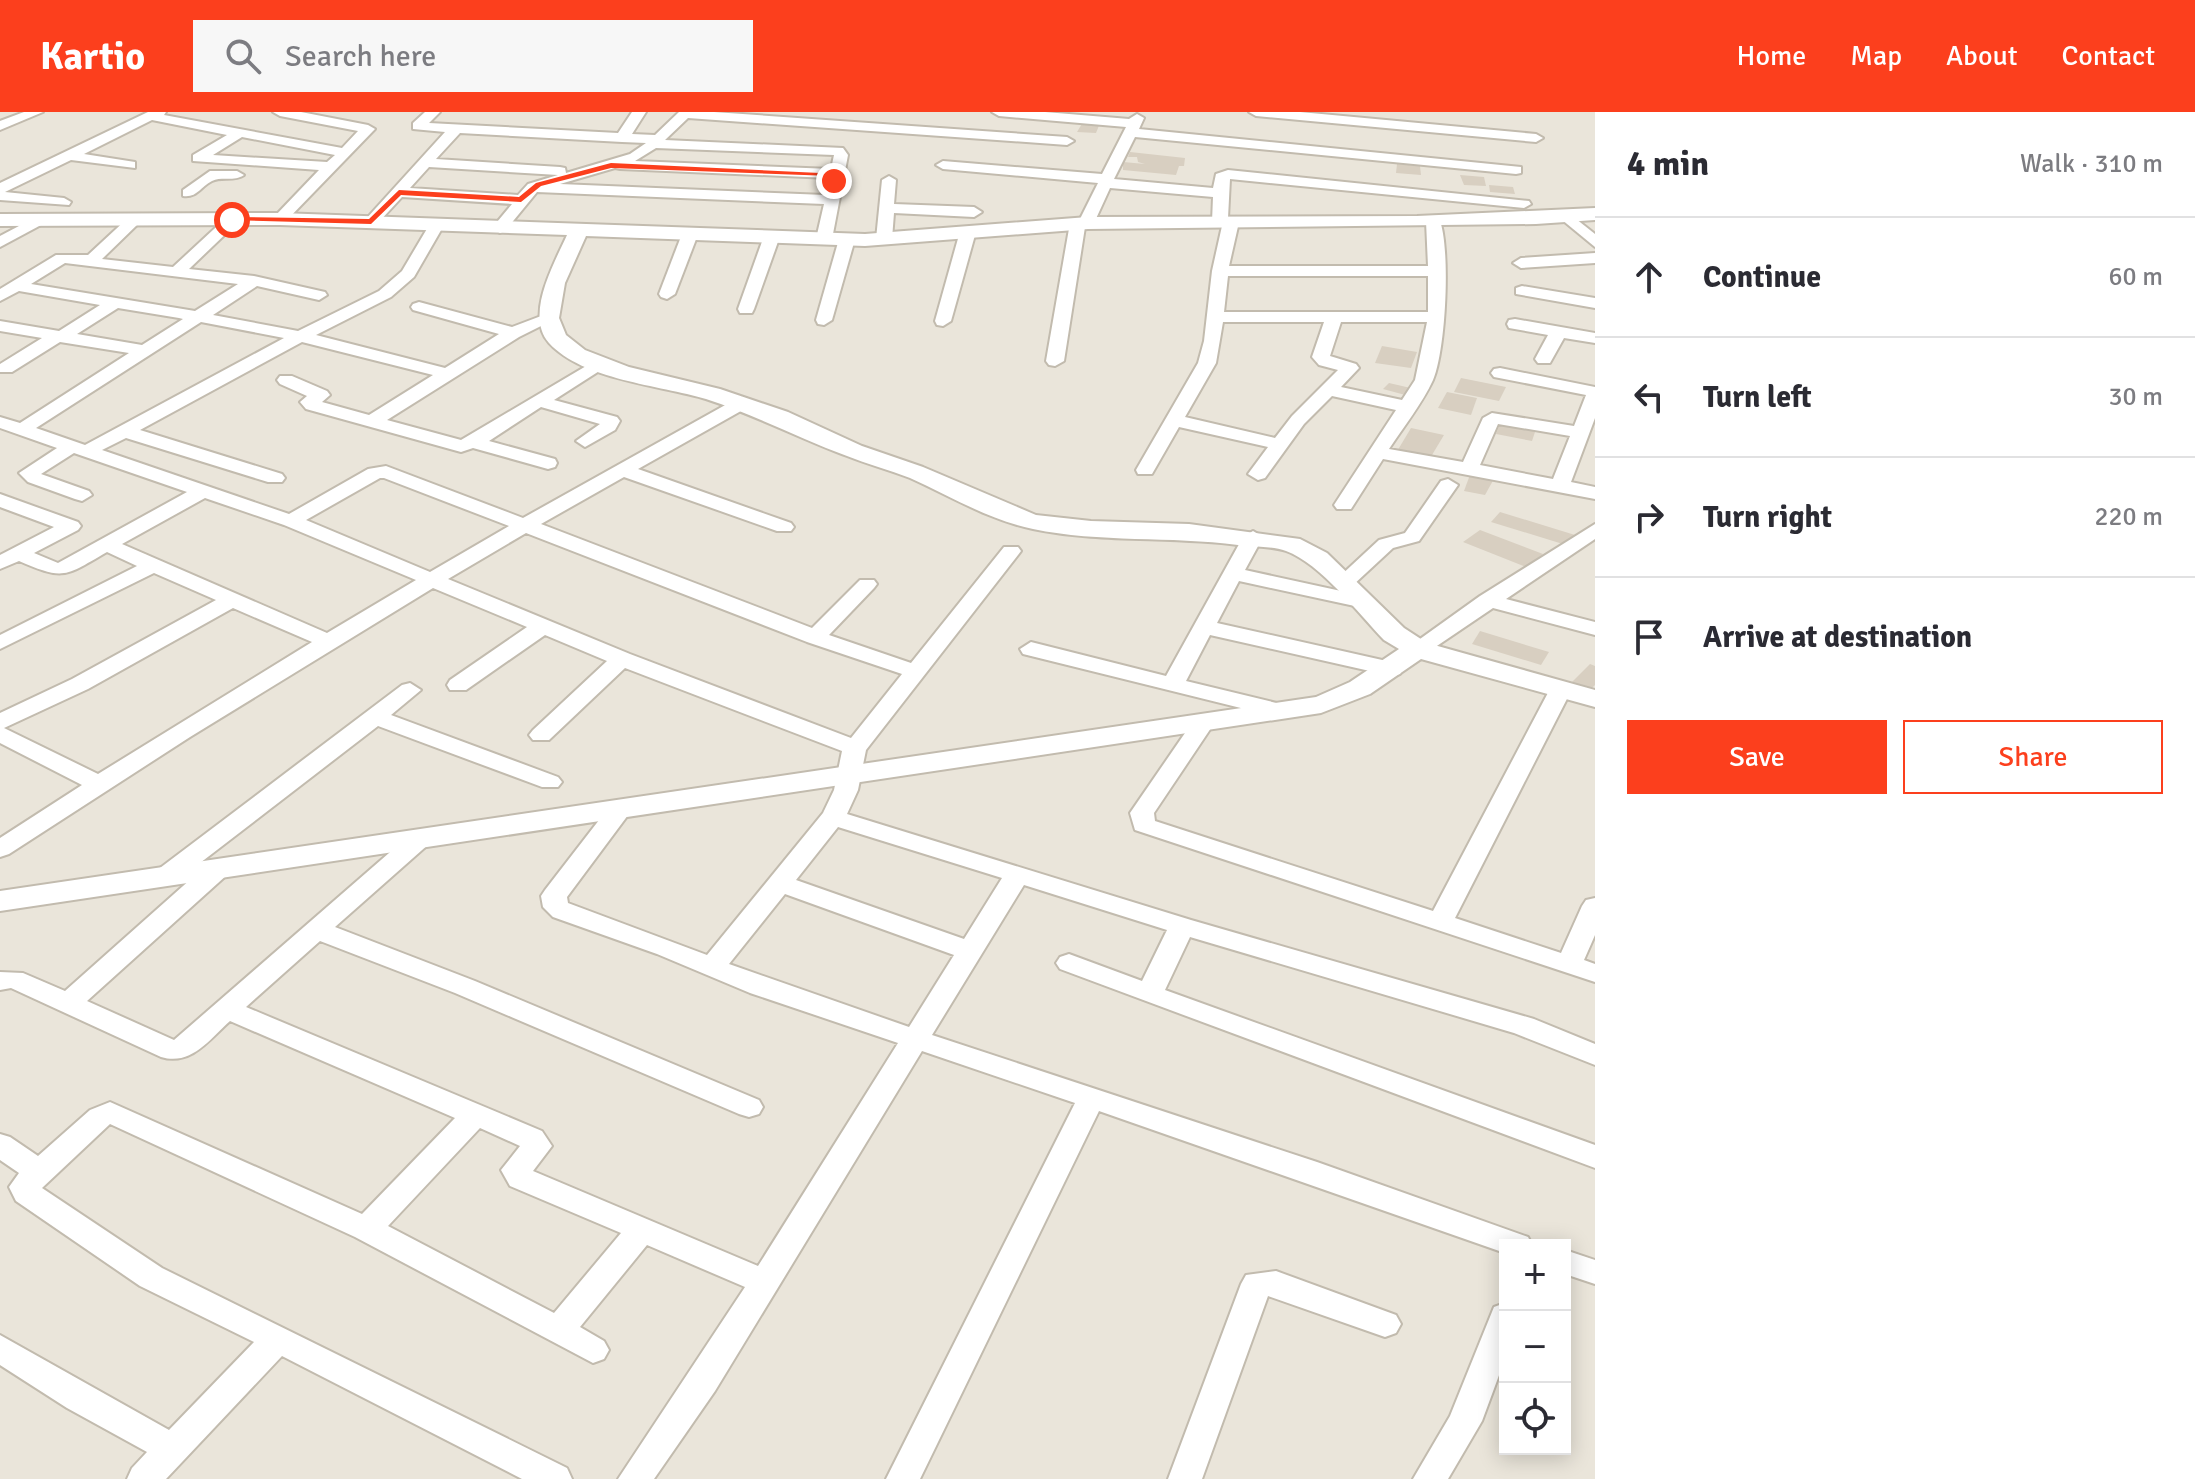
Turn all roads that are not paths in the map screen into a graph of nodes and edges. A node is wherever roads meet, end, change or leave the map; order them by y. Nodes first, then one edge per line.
1 (36, 112) edge
2 (280, 112) edge
3 (433, 112) edge
4 (508, 112) edge
5 (639, 112) edge
6 (999, 112) edge
7 (1256, 112) edge
8 (686, 113) edge
9 (1272, 113) edge
10 (154, 114) edge
11 (320, 115) edge
12 (1135, 123) edge
13 (0, 126) edge
14 (456, 129) junction
15 (490, 131) junction
16 (239, 133) junction
17 (622, 138) junction
18 (1536, 138) dead end
19 (1067, 141) dead end
20 (655, 142) junction
21 (1510, 145) dead end
22 (946, 149) junction
23 (347, 153) junction
24 (67, 155) junction
25 (426, 163) junction
26 (130, 165) dead end
27 (611, 165) junction
28 (333, 167) junction
29 (577, 172) junction
30 (837, 174) junction
31 (320, 180) junction
32 (889, 180) dead end
33 (1106, 181) junction
34 (533, 187) junction
35 (0, 189) edge
36 (399, 192) junction
37 (188, 193) dead end
38 (1220, 193) junction
39 (1522, 193) junction
40 (0, 196) edge
41 (521, 200) junction
42 (830, 200) junction
43 (64, 202) dead end
44 (886, 208) junction
45 (974, 212) dead end
46 (1595, 214) edge
47 (1566, 216) junction
48 (280, 219) junction
49 (0, 220) edge
50 (134, 220) junction
51 (232, 220) junction
52 (1434, 221) junction
53 (36, 222) junction
54 (371, 222) junction
55 (1226, 222) junction
56 (1082, 223) junction
57 (436, 225) junction
58 (500, 228) junction
59 (579, 230) junction
60 (690, 234) junction
61 (967, 235) junction
62 (772, 236) junction
63 (824, 239) junction
64 (847, 239) junction
65 (884, 239) junction
66 (0, 242) edge
67 (1595, 242) edge
68 (1595, 258) edge
69 (92, 260) junction
70 (1521, 263) dead end
71 (1220, 271) junction
72 (1436, 271) junction
73 (177, 272) junction
74 (254, 281) junction
75 (16, 286) junction
76 (1522, 291) dead end
77 (667, 294) dead end
78 (319, 295) dead end
79 (0, 296) edge
80 (114, 303) junction
81 (1595, 303) edge
82 (419, 307) dead end
83 (746, 309) dead end
84 (197, 317) junction
85 (1216, 317) junction
86 (1334, 317) junction
87 (1436, 317) junction
88 (549, 318) junction
89 (824, 320) dead end
90 (943, 321) dead end
91 (1515, 324) dead end
92 (0, 326) edge
93 (1558, 332) junction
94 (513, 333) junction
95 (59, 336) junction
96 (301, 336) junction
97 (1595, 338) edge
98 (144, 351) junction
99 (1544, 359) dead end
100 (1055, 361) dead end
101 (598, 364) junction
102 (6, 368) dead end
103 (1500, 373) dead end
104 (448, 374) junction
105 (286, 380) dead end
106 (1330, 390) junction
107 (1595, 393) edge
108 (538, 401) junction
109 (742, 403) junction
110 (1407, 407) junction
111 (1174, 420) junction
112 (0, 422) edge
113 (371, 422) junction
114 (21, 430) junction
115 (124, 431) junction
116 (1580, 432) junction
117 (585, 441) dead end
118 (472, 442) junction
119 (1279, 444) junction
120 (80, 449) junction
121 (1377, 452) junction
122 (548, 463) dead end
123 (621, 469) junction
124 (1469, 469) junction
125 (1145, 470) dead end
126 (1258, 474) dead end
127 (275, 478) dead end
128 (1448, 485) dead end
129 (1560, 486) junction
130 (204, 491) junction
131 (1595, 493) edge
132 (82, 495) dead end
133 (1344, 505) dead end
134 (4, 506) edge
135 (291, 521) junction
136 (522, 524) junction
137 (784, 527) dead end
138 (1595, 530) edge
139 (1253, 537) junction
140 (1571, 544) junction
141 (107, 545) junction
142 (1595, 550) edge
143 (1011, 551) dead end
144 (19, 554) junction
145 (0, 563) edge
146 (152, 566) junction
147 (1233, 574) junction
148 (433, 580) junction
149 (1345, 582) junction
150 (867, 584) dead end
151 (233, 599) junction
152 (1487, 600) junction
153 (1364, 602) junction
154 (545, 625) junction
155 (1204, 627) junction
156 (1595, 629) edge
157 (815, 637) junction
158 (329, 642) junction
159 (0, 643) edge
160 (1031, 649) dead end
161 (1417, 649) junction
162 (622, 659) junction
163 (1392, 669) junction
164 (914, 671) junction
165 (1173, 684) junction
166 (458, 685) dead end
167 (1561, 689) junction
168 (410, 690) dead end
169 (1595, 699) edge
170 (1281, 711) junction
171 (375, 717) junction
172 (0, 722) edge
173 (1204, 722) junction
174 (0, 734) edge
175 (541, 735) dead end
176 (851, 761) junction
177 (550, 782) dead end
178 (99, 784) junction
179 (622, 807) junction
180 (833, 817) junction
181 (421, 838) junction
182 (0, 849) edge
183 (219, 868) junction
184 (1017, 875) junction
185 (165, 877) junction
186 (780, 883) junction
187 (0, 901) edge
188 (1595, 906) edge
189 (1439, 923) junction
190 (1182, 926) junction
191 (317, 930) junction
192 (971, 951) junction
193 (1069, 963) dead end
194 (1569, 964) junction
195 (712, 967) junction
196 (1595, 973) edge
197 (0, 981) edge
198 (1149, 994) junction
199 (68, 1003) junction
200 (227, 1009) junction
201 (915, 1040) junction
202 (1595, 1055) edge
203 (1091, 1099) junction
204 (749, 1107) dead end
205 (475, 1115) junction
206 (0, 1145) edge
207 (1595, 1157) edge
208 (39, 1172) junction
209 (366, 1229) junction
210 (642, 1229) junction
211 (1500, 1239) edge
212 (1571, 1264) edge
213 (1595, 1272) edge
214 (765, 1282) junction
215 (1385, 1324) dead end
216 (558, 1331) junction
217 (1499, 1332) edge
218 (276, 1340) junction
219 (593, 1350) dead end
220 (3, 1354) edge
221 (172, 1449) junction
222 (144, 1479) edge
223 (555, 1479) edge
224 (635, 1479) edge
225 (903, 1479) edge
226 (1185, 1479) edge
227 (1430, 1479) edge

1 - 13 street
2 - 11 street
3 - 14 street
4 - 15 street
5 - 17 street
6 - 12 street
7 - 9 street
8 - 20 street
8 - 22 street
9 - 18 street
10 - 16 street
10 - 24 street
11 - 23 street
12 - 33 street
12 - 39 street
14 - 15 street
14 - 25 street
15 - 17 street
16 - 23 street
16 - 28 street
17 - 20 street
19 - 22 street
20 - 27 street
20 - 30 street
21 - 39 street
22 - 33 street
23 - 28 street
24 - 26 street
24 - 35 street
25 - 29 street
25 - 36 street
27 - 29 street
27 - 30 street
28 - 31 street
29 - 34 street
30 - 42 street
31 - 37 street
31 - 48 street
32 - 44 street
33 - 38 street
33 - 56 street
34 - 41 street
34 - 42 street
36 - 41 street
36 - 54 street
38 - 39 street
38 - 55 street
39 - 47 street
39 - 52 street
40 - 43 street
41 - 58 street
42 - 63 street
44 - 45 street
44 - 65 street
46 - 47 street
47 - 67 street
48 - 51 street
48 - 54 street
49 - 53 street
50 - 51 street
50 - 53 street
50 - 69 street
51 - 73 street
52 - 55 street
52 - 72 street
53 - 66 street
54 - 57 street
55 - 56 street
55 - 71 street
56 - 61 street
56 - 100 street
57 - 58 street
57 - 96 street
58 - 59 street
59 - 60 street
59 - 88 street
60 - 62 street
60 - 77 street
61 - 65 street
61 - 90 street
62 - 63 street
62 - 83 street
63 - 64 street
64 - 65 street
64 - 89 street
68 - 70 street
69 - 73 street
69 - 75 street
71 - 72 street
71 - 85 street
72 - 87 street
73 - 74 street
74 - 78 street
74 - 84 street
75 - 79 street
75 - 80 street
76 - 81 street
80 - 84 street
80 - 95 street
82 - 94 street
84 - 96 street
84 - 98 street
85 - 86 street
85 - 111 street
86 - 87 street
86 - 106 street
87 - 110 street
88 - 94 street
88 - 101 street
91 - 93 street
92 - 95 street
93 - 97 street
93 - 99 street
94 - 104 street
95 - 98 street
95 - 102 street
96 - 104 street
96 - 115 street
98 - 114 street
101 - 108 street
101 - 109 street
103 - 107 street
104 - 113 street
105 - 113 street
106 - 110 street
106 - 119 street
107 - 116 street
108 - 117 street
108 - 118 street
109 - 123 street
109 - 139 street
110 - 121 street
111 - 119 street
111 - 125 street
112 - 114 street
113 - 118 street
114 - 120 street
115 - 120 street
115 - 127 street
116 - 124 street
116 - 129 street
118 - 122 street
119 - 126 street
120 - 130 street
120 - 132 street
121 - 124 street
121 - 133 street
123 - 136 street
123 - 137 street
124 - 129 street
128 - 149 street
129 - 131 street
130 - 135 street
130 - 141 street
134 - 144 street
135 - 136 street
135 - 148 street
136 - 148 street
136 - 157 street
138 - 140 street
139 - 147 street
139 - 149 street
140 - 142 street
140 - 152 street
141 - 144 street
141 - 146 street
143 - 164 street
144 - 145 street
146 - 151 street
146 - 159 street
147 - 153 street
147 - 155 street
148 - 154 street
148 - 158 street
149 - 153 street
150 - 157 street
151 - 158 street
151 - 172 street
152 - 156 street
152 - 161 street
153 - 161 street
154 - 162 street
154 - 166 street
155 - 163 street
155 - 165 street
157 - 164 street
158 - 178 street
160 - 165 street
161 - 163 street
161 - 167 street
162 - 175 street
162 - 176 street
163 - 170 street
164 - 176 street
165 - 170 street
167 - 169 street
167 - 189 street
168 - 171 street
170 - 173 street
171 - 177 street
171 - 185 street
173 - 176 street
173 - 189 street
174 - 178 street
176 - 179 street
176 - 180 street
178 - 182 street
179 - 181 street
179 - 195 street
180 - 184 street
180 - 186 street
181 - 183 street
181 - 191 street
183 - 185 street
183 - 199 street
184 - 190 street
184 - 192 street
185 - 187 street
186 - 192 street
186 - 195 street
188 - 194 street
189 - 194 street
190 - 198 street
190 - 202 street
191 - 200 street
191 - 204 street
192 - 201 street
193 - 198 street
194 - 196 street
195 - 201 street
197 - 199 street
198 - 207 street
199 - 200 street
200 - 205 street
201 - 203 street
201 - 214 street
203 - 211 street
203 - 225 street
205 - 209 street
205 - 210 street
206 - 208 street
208 - 209 street
208 - 218 street
209 - 216 street
210 - 214 street
210 - 216 street
212 - 213 street
214 - 224 street
215 - 226 street
216 - 219 street
217 - 227 street
218 - 221 street
218 - 223 street
220 - 221 street
221 - 222 street

